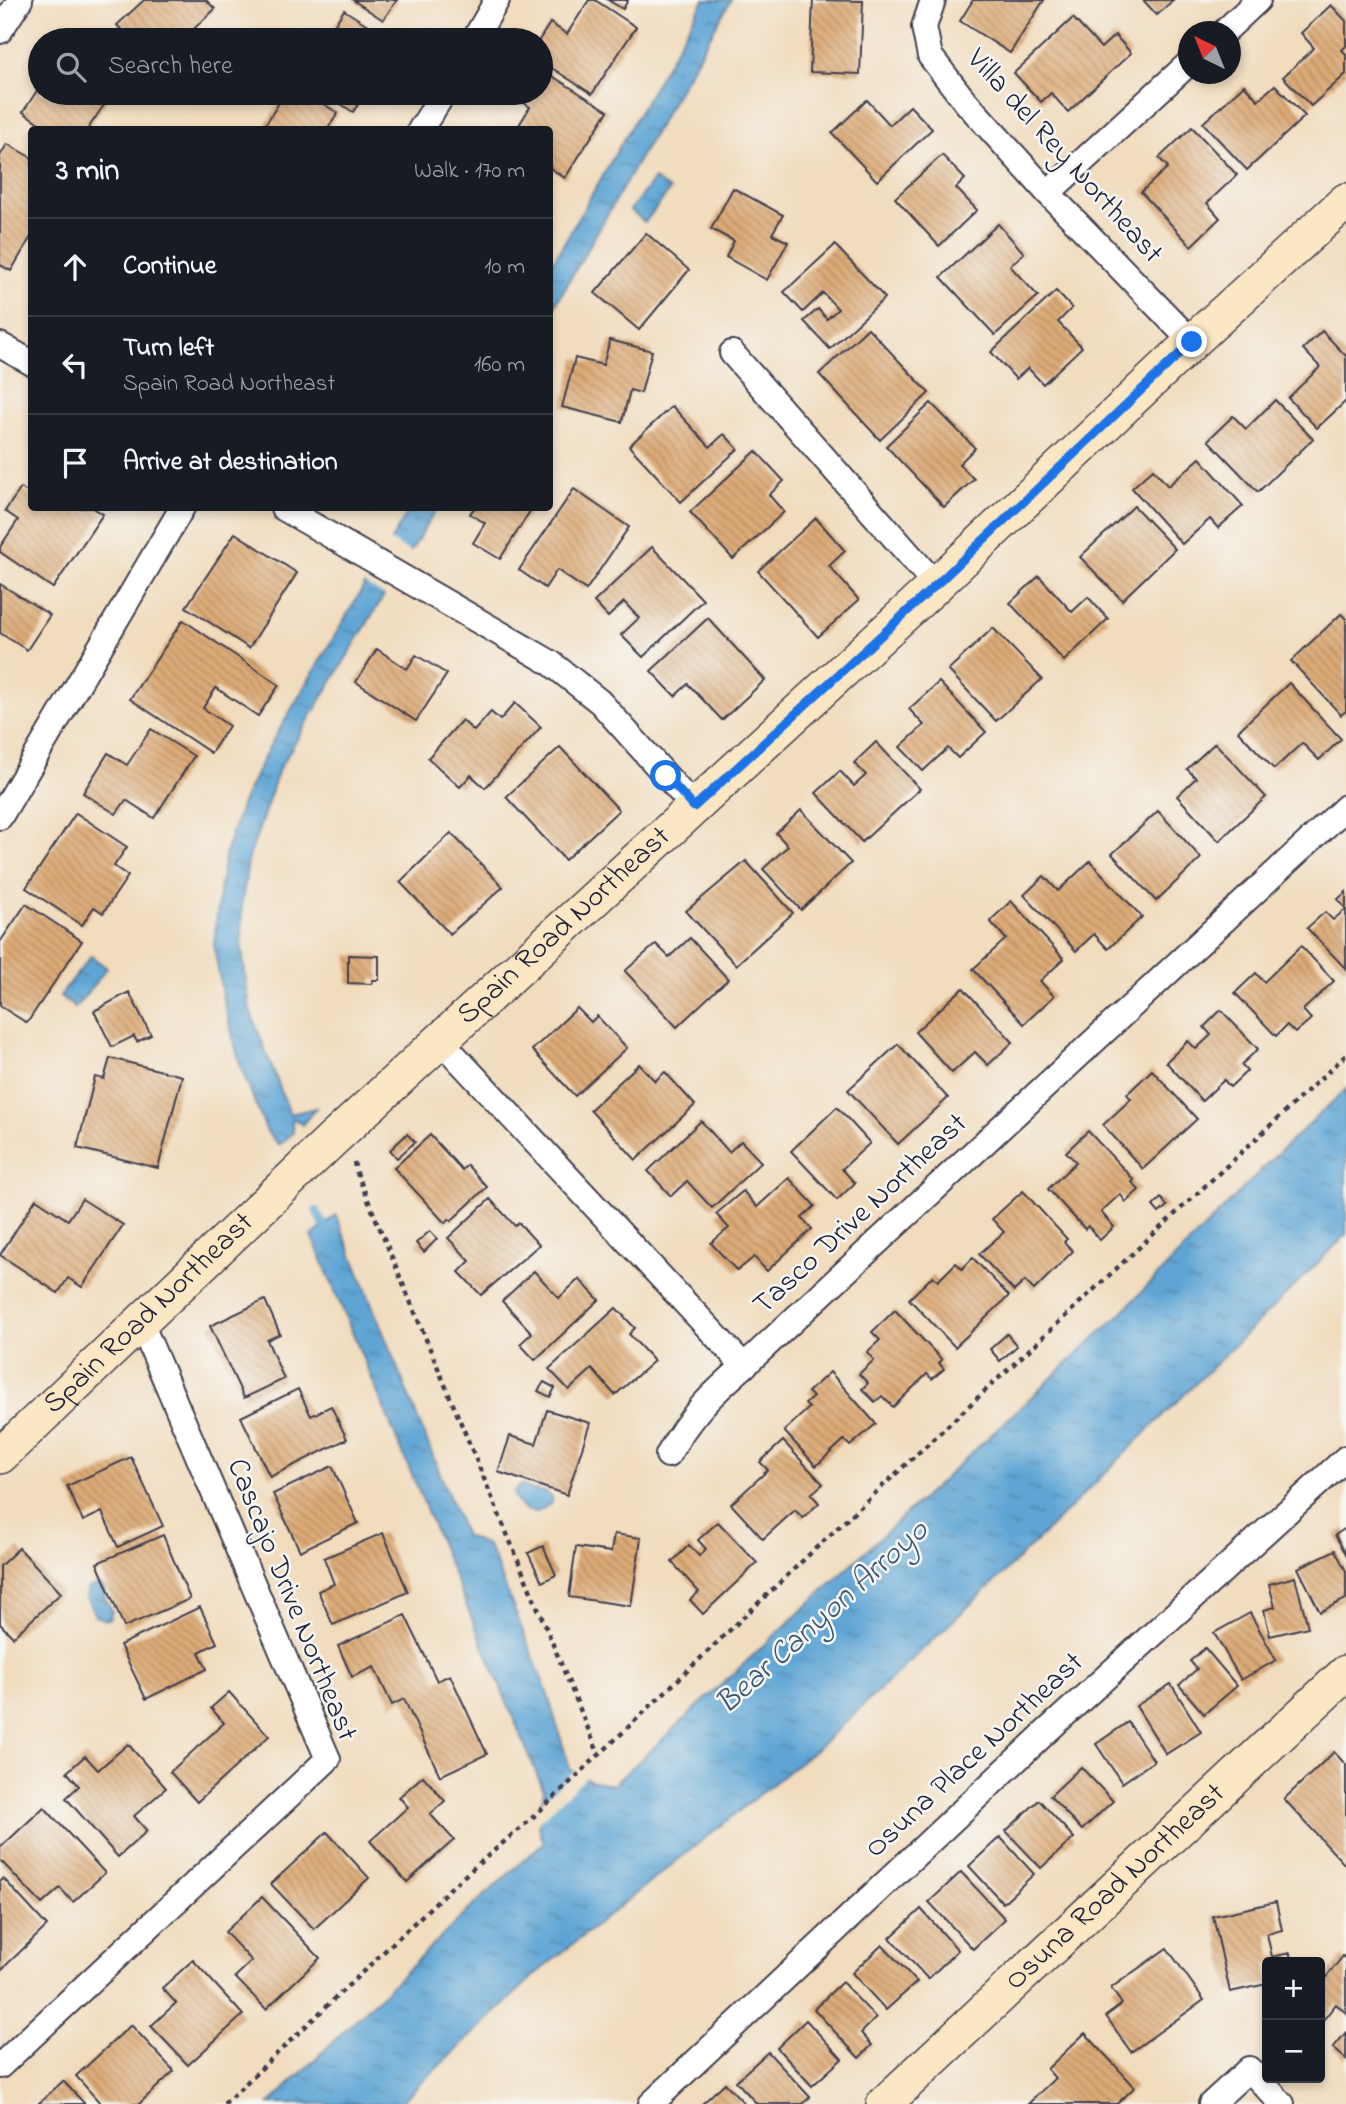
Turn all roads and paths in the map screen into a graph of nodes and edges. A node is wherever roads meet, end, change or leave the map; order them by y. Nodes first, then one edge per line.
1 (20, 0) edge
2 (497, 0) edge
3 (933, 0) edge
4 (1258, 0) edge
5 (1236, 21) edge
6 (481, 28) edge
7 (0, 32) edge
8 (1178, 73) edge
9 (436, 105) edge
10 (423, 126) edge
11 (1048, 193) junction
12 (1346, 201) edge
13 (1192, 342) junction
14 (0, 345) edge
15 (732, 354) dead end
16 (28, 361) edge
17 (180, 511) edge
18 (288, 511) edge
19 (936, 585) junction
20 (694, 807) junction
21 (1346, 807) edge
22 (0, 817) edge
23 (441, 1041) junction
24 (1346, 1055) edge
25 (339, 1133) junction
26 (141, 1323) junction
27 (744, 1366) junction
28 (668, 1455) dead end
29 (0, 1456) edge
30 (1346, 1458) edge
31 (1346, 1672) edge
32 (599, 1755) junction
33 (0, 2066) edge
34 (225, 2104) edge
35 (650, 2104) edge
36 (884, 2104) edge
37 (1211, 2104) edge
38 (1282, 2104) edge

1 - 7 street
2 - 6 street
3 - 11 street, Villa del Rey Northeast
4 - 5 street
8 - 11 street
9 - 10 street
11 - 13 street, Villa del Rey Northeast
12 - 13 street, Spain Road Northeast
13 - 19 street, Spain Road Northeast
14 - 16 street
15 - 19 street
17 - 22 street
18 - 20 street
19 - 20 street, Spain Road Northeast
20 - 23 street, Spain Road Northeast
21 - 27 street, Tasco Drive Northeast
23 - 25 street, Spain Road Northeast
23 - 27 street
24 - 32 path
25 - 26 street, Spain Road Northeast
25 - 32 path
26 - 29 street, Spain Road Northeast
26 - 33 street, Cascajo Drive Northeast
27 - 28 street, Tasco Drive Northeast
30 - 35 street, Osuna Place Northeast
31 - 36 street, Osuna Road Northeast
32 - 34 path
37 - 38 street

